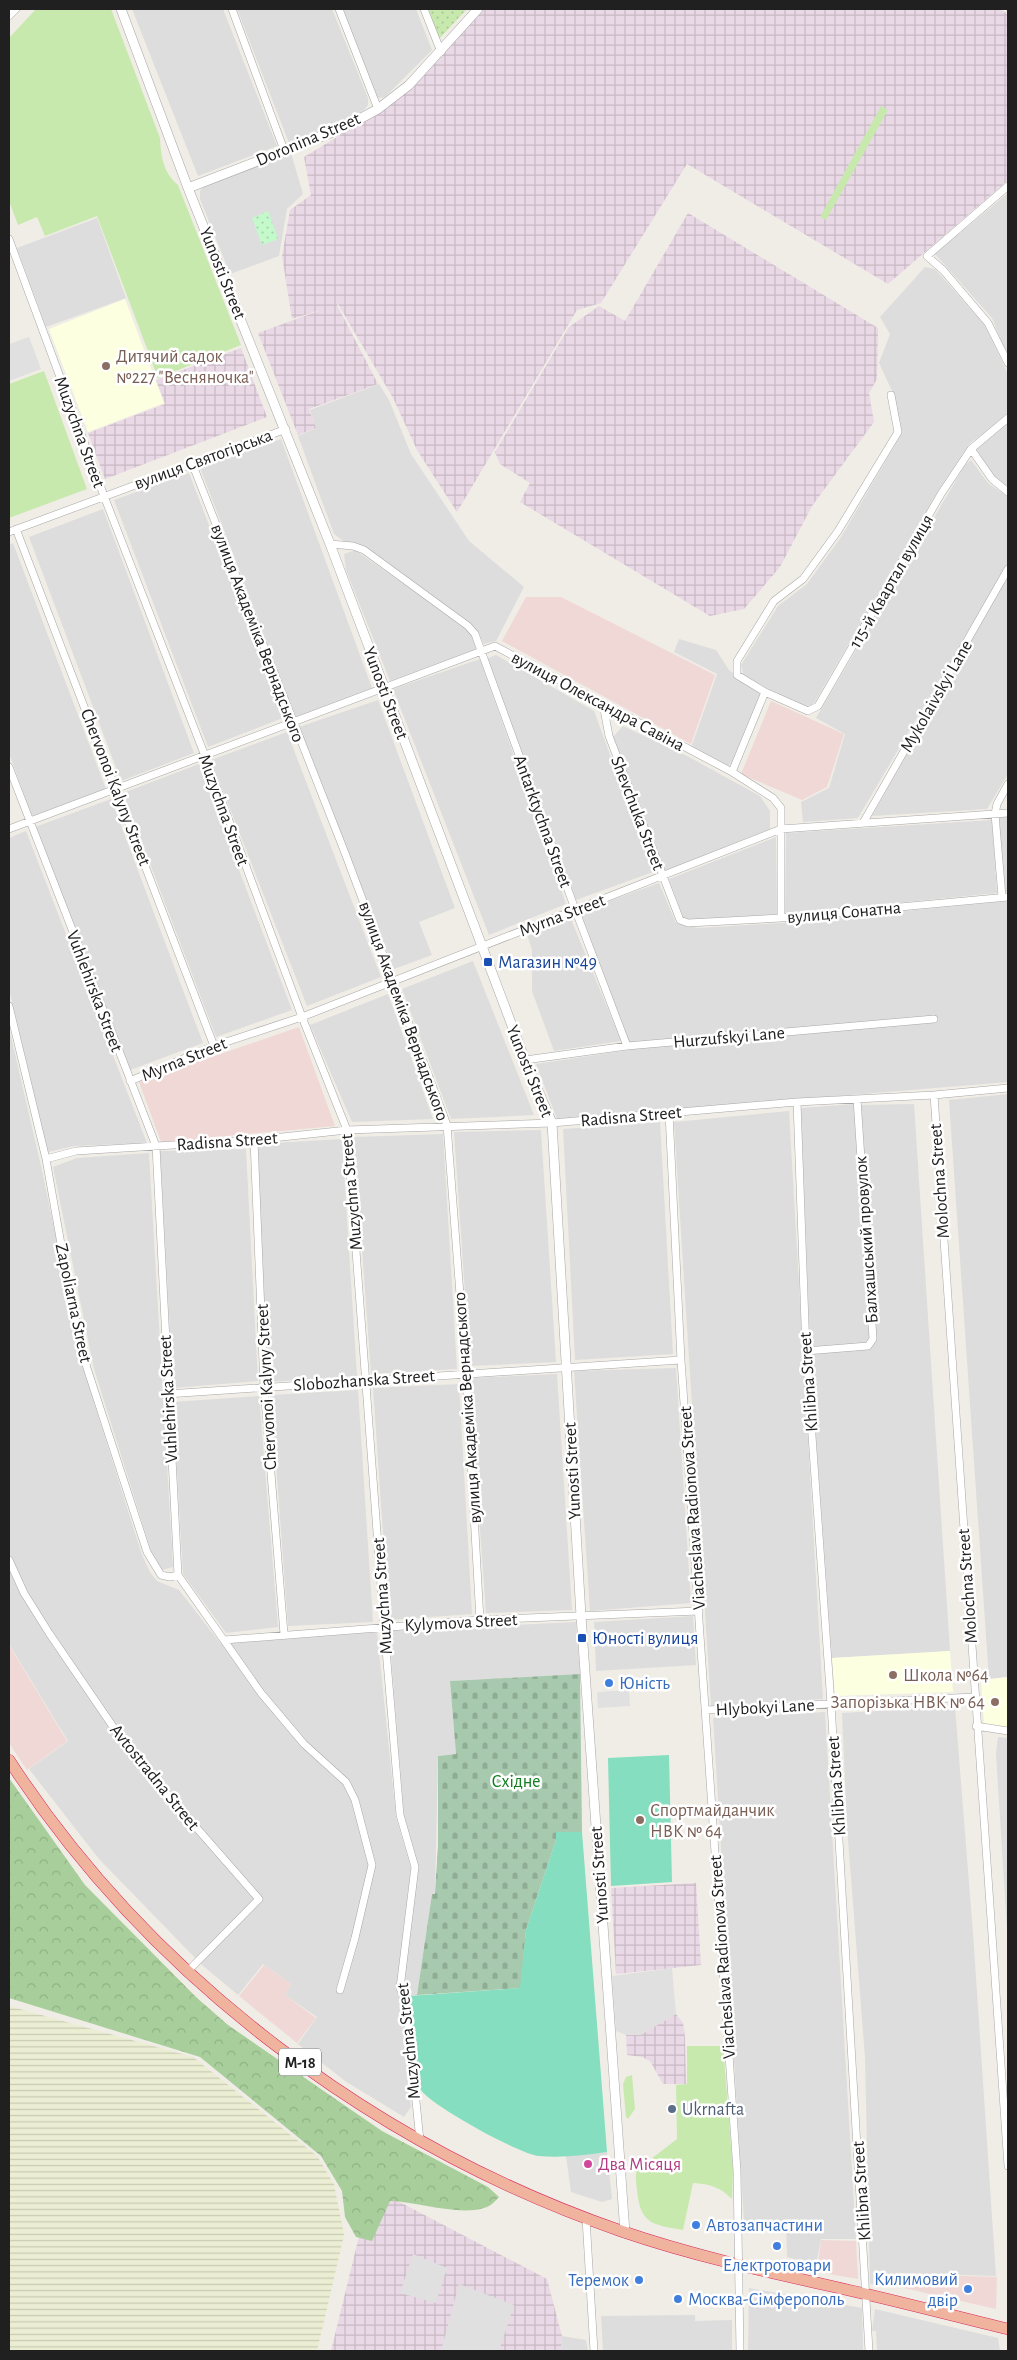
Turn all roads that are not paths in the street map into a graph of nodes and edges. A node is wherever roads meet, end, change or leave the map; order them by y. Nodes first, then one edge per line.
1 (16, 9) edge
2 (121, 9) edge
3 (232, 9) edge
4 (339, 9) edge
5 (424, 9) edge
6 (478, 9) edge
7 (9, 16) edge
8 (441, 52) junction
9 (378, 109) junction
10 (284, 150) junction
11 (1008, 186) edge
12 (188, 188) junction
13 (9, 239) edge
14 (1008, 363) edge
15 (891, 396) dead end
16 (1008, 418) edge
17 (286, 429) junction
18 (971, 449) junction
19 (192, 464) junction
20 (1008, 492) edge
21 (104, 496) junction
22 (16, 529) junction
23 (9, 532) edge
24 (330, 544) junction
25 (1008, 569) edge
26 (481, 651) junction
27 (384, 688) junction
28 (765, 692) junction
29 (603, 704) junction
30 (292, 723) junction
31 (204, 756) junction
32 (9, 767) edge
33 (732, 772) junction
34 (1008, 784) edge
35 (117, 789) junction
36 (1008, 812) edge
37 (995, 814) junction
38 (29, 822) junction
39 (863, 823) junction
40 (9, 829) edge
41 (781, 829) junction
42 (662, 877) junction
43 (1005, 897) edge
44 (575, 909) junction
45 (781, 918) junction
46 (680, 920) joint
47 (482, 945) junction
48 (392, 982) junction
49 (9, 1006) edge
50 (302, 1018) junction
51 (934, 1019) dead end
52 (214, 1046) junction
53 (627, 1046) junction
54 (525, 1060) junction
55 (130, 1081) junction
56 (1008, 1088) edge
57 (934, 1095) junction
58 (857, 1099) junction
59 (797, 1102) junction
60 (669, 1113) junction
61 (552, 1123) junction
62 (447, 1125) junction
63 (347, 1130) junction
64 (254, 1140) junction
65 (156, 1146) junction
66 (46, 1159) junction
67 (806, 1351) junction
68 (681, 1360) junction
69 (566, 1366) junction
70 (466, 1373) junction
71 (366, 1380) junction
72 (264, 1387) junction
73 (167, 1394) junction
74 (9, 1560) edge
75 (178, 1575) junction
76 (699, 1611) junction
77 (581, 1616) junction
78 (480, 1620) junction
79 (384, 1626) junction
80 (284, 1634) junction
81 (224, 1640) junction
82 (974, 1697) junction
83 (831, 1704) junction
84 (706, 1710) junction
85 (976, 1726) junction
86 (1008, 1731) edge
87 (9, 1760) edge
88 (187, 1972) junction
89 (340, 1990) dead end
90 (420, 2140) junction
91 (1008, 2166) edge
92 (586, 2218) junction
93 (625, 2233) junction
94 (737, 2265) junction
95 (867, 2294) junction
96 (1008, 2329) edge
97 (594, 2351) edge
98 (740, 2351) edge
99 (870, 2351) edge

1 - 7 street
2 - 12 street, Yunosti Street
3 - 10 street
4 - 9 street
5 - 8 street
6 - 8 street, Doronina Street
8 - 9 street, Doronina Street
9 - 10 street, Doronina Street
10 - 12 street, Doronina Street
11 - 14 street
12 - 17 street, Yunosti Street
13 - 21 street, Muzychna Street
15 - 28 street, 115-й Квартал вулиця
16 - 18 street, 115-й Квартал вулиця
17 - 19 street, вулиця Святогірська
17 - 24 street, Yunosti Street
18 - 20 street
18 - 28 street, 115-й Квартал вулиця
19 - 21 street, вулиця Святогірська
19 - 30 street, вулиця Академіка Вернадського
21 - 22 street, вулиця Святогірська
21 - 31 street, Muzychna Street
22 - 23 street, вулиця Святогірська
22 - 35 street, Chervonoi Kalyny Street
24 - 26 street
24 - 27 street, Yunosti Street
25 - 39 street, Mykolaivskyi Lane
26 - 27 street
26 - 29 street, вулиця Олександра Савіна
26 - 44 street, Antarktychna Street
27 - 30 street
27 - 47 street, Yunosti Street
28 - 33 street
29 - 33 street, вулиця Олександра Савіна
29 - 42 street, Shevchuka Street
30 - 31 street
30 - 48 street, вулиця Академіка Вернадського
31 - 35 street
31 - 50 street, Muzychna Street
32 - 38 street, Vuhlehirska Street
33 - 41 street, вулиця Олександра Савіна
34 - 37 street
35 - 38 street
35 - 52 street, Chervonoi Kalyny Street
36 - 37 street, Myrna Street
37 - 39 street, Myrna Street
37 - 43 street
38 - 40 street
38 - 55 street, Vuhlehirska Street
39 - 41 street, Myrna Street
41 - 42 street, Myrna Street
41 - 45 street, вулиця Олександра Савіна
42 - 44 street, Myrna Street
42 - 46 street, Shevchuka Street
43 - 45 street, вулиця Сонатна
44 - 47 street, Myrna Street
44 - 53 street, Antarktychna Street
45 - 46 street, вулиця Сонатна
47 - 48 street, Myrna Street
47 - 54 street, Yunosti Street
48 - 50 street, Myrna Street
48 - 62 street, вулиця Академіка Вернадського
49 - 66 street, Zapoliarna Street
50 - 52 street, Myrna Street
50 - 63 street, Muzychna Street
51 - 53 street, Hurzufskyi Lane
52 - 55 street, Myrna Street
53 - 54 street, Hurzufskyi Lane
54 - 61 street, Yunosti Street
55 - 65 street, Vuhlehirska Street
56 - 57 street, Radisna Street
57 - 58 street, Radisna Street
57 - 82 street, Molochna Street
58 - 59 street, Radisna Street
58 - 67 street, Балхашський провулок
59 - 60 street, Radisna Street
59 - 67 street, Khlibna Street
60 - 61 street, Radisna Street
60 - 68 street, Viacheslava Radionova Street
61 - 62 street, Radisna Street
61 - 69 street, Yunosti Street
62 - 63 street, Radisna Street
62 - 70 street, вулиця Академіка Вернадського
63 - 64 street, Radisna Street
63 - 71 street, Muzychna Street
64 - 65 street, Radisna Street
64 - 72 street, Chervonoi Kalyny Street
65 - 66 street, Radisna Street
65 - 73 street, Vuhlehirska Street
66 - 75 street, Zapoliarna Street
67 - 83 street, Khlibna Street
68 - 69 street, Slobozhanska Street
68 - 76 street, Viacheslava Radionova Street
69 - 70 street, Slobozhanska Street
69 - 77 street, Yunosti Street
70 - 71 street, Slobozhanska Street
70 - 78 street, вулиця Академіка Вернадського
71 - 72 street, Slobozhanska Street
71 - 79 street, Muzychna Street
72 - 73 street, Slobozhanska Street
72 - 80 street, Chervonoi Kalyny Street
73 - 75 street, Vuhlehirska Street
74 - 88 street, Avtostradna Street
75 - 81 street
76 - 77 street, Kylymova Street
76 - 84 street, Viacheslava Radionova Street
77 - 78 street, Kylymova Street
77 - 93 street, Yunosti Street
78 - 79 street, Kylymova Street
79 - 80 street, Kylymova Street
79 - 90 street, Muzychna Street
80 - 81 street, Kylymova Street
81 - 89 street
82 - 83 street, Hlybokyi Lane
82 - 85 street, Molochna Street
83 - 84 street, Hlybokyi Lane
83 - 95 street, Khlibna Street
84 - 94 street, Viacheslava Radionova Street
85 - 86 street
85 - 91 street, Molochna Street
87 - 88 highway, М-18
88 - 90 highway, М-18
90 - 92 highway, М-18
92 - 93 highway, М-18
92 - 97 street
93 - 94 highway, М-18
94 - 95 highway, М-18
94 - 98 street, Viacheslava Radionova Street
95 - 96 highway, М-18
95 - 99 street, Khlibna Street

